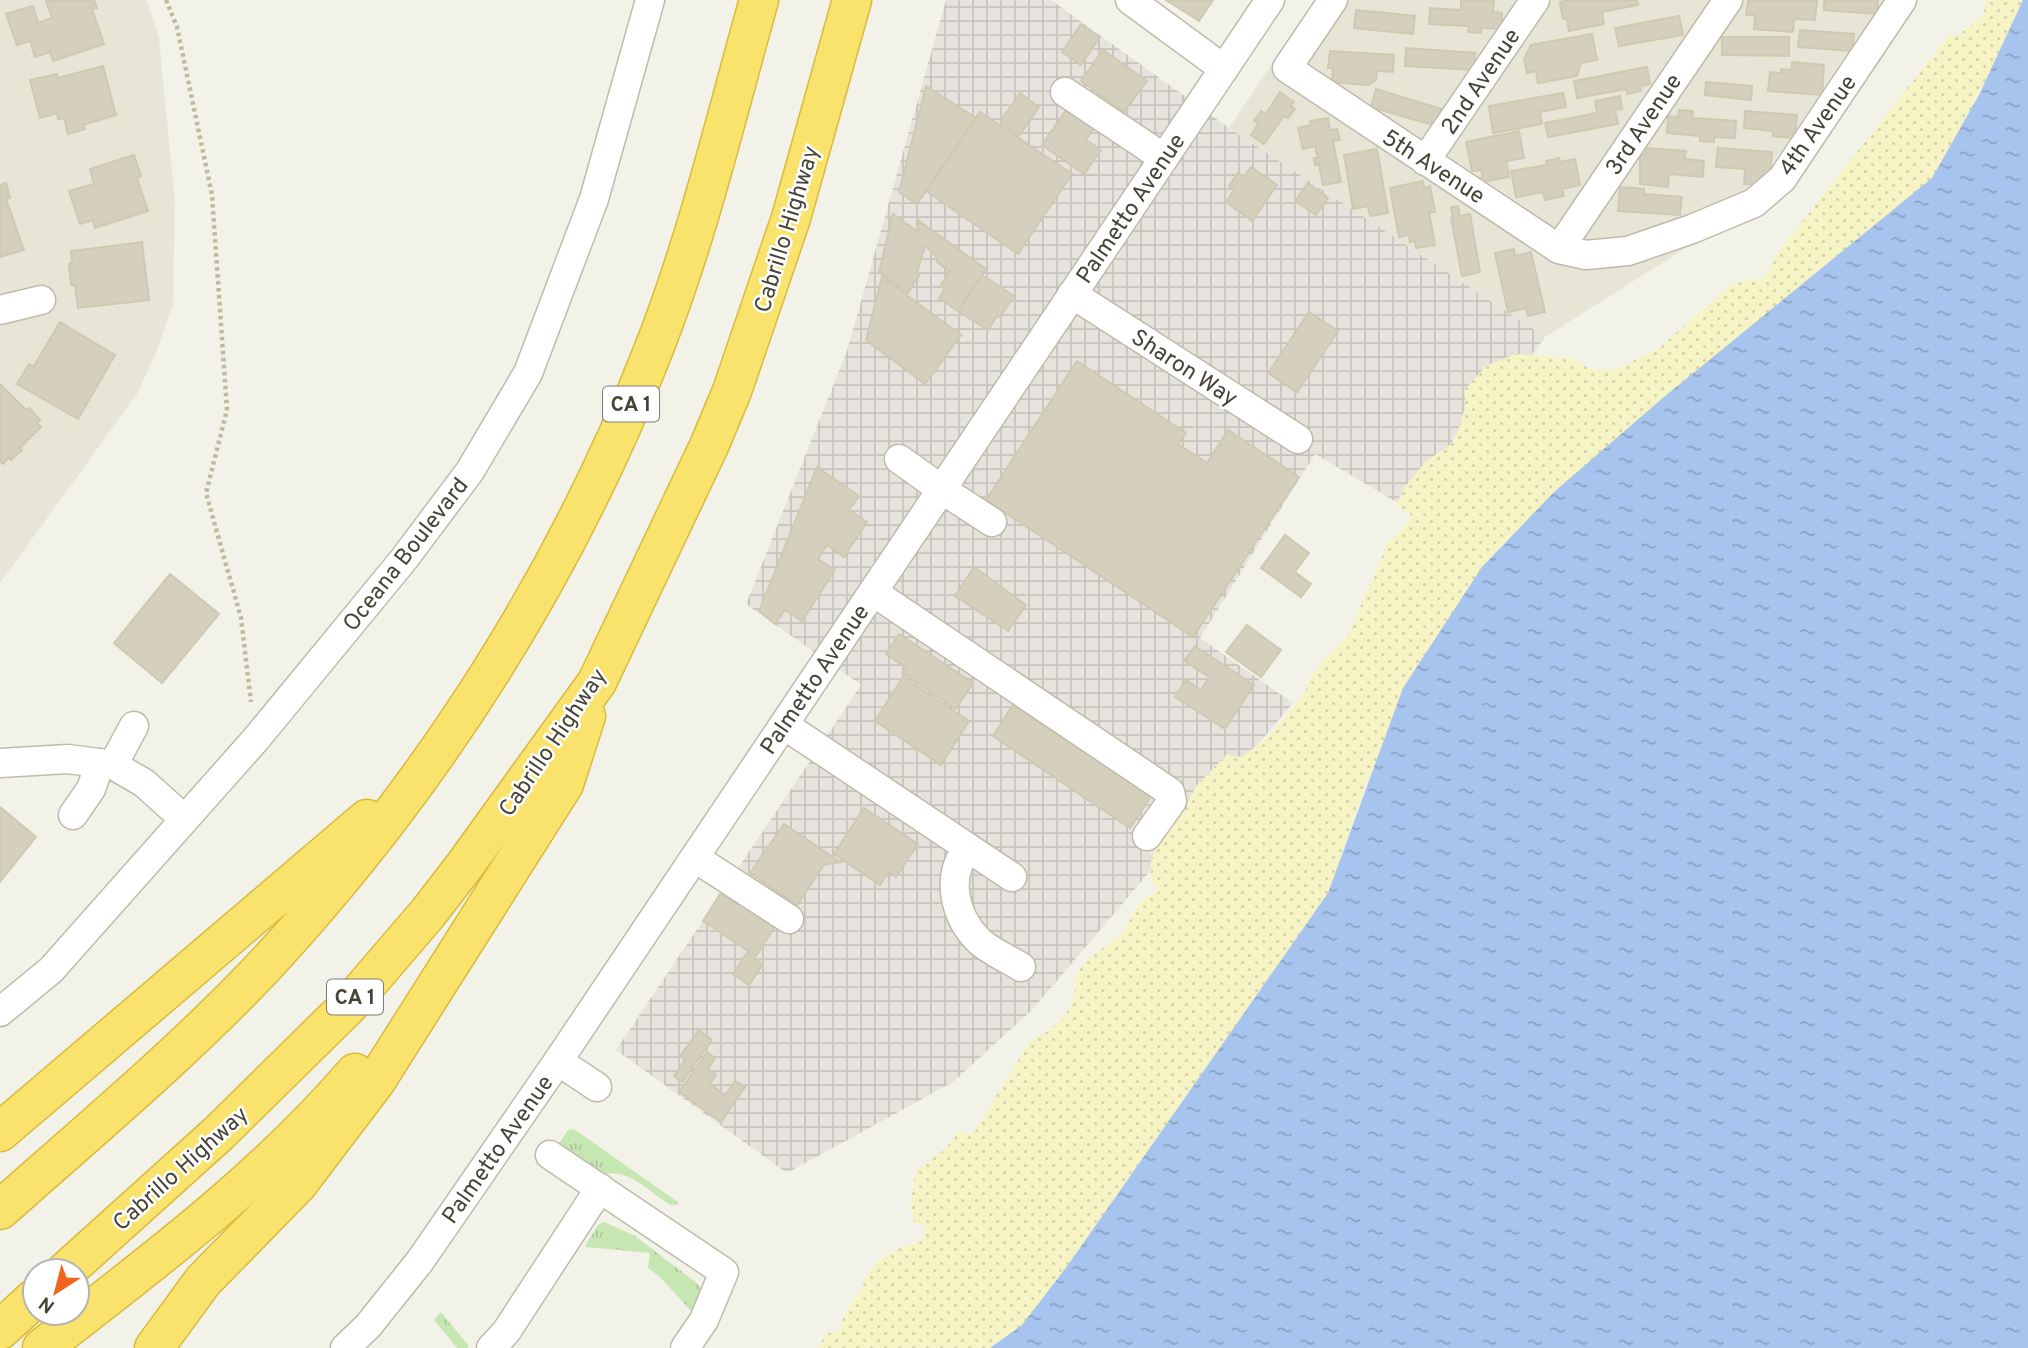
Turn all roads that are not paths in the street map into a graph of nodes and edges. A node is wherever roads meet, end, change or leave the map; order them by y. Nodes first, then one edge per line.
1 (650, 0) edge
2 (759, 0) edge
3 (852, 0) edge
4 (1270, 0) edge
5 (1334, 0) edge
6 (1535, 0) edge
7 (1728, 0) edge
8 (1902, 0) edge
9 (1131, 1) edge
10 (1224, 69) junction
11 (1065, 92) dead end
12 (1164, 158) junction
13 (1425, 161) junction
14 (1572, 252) junction
15 (1072, 294) junction
16 (41, 300) dead end
17 (0, 310) edge
18 (1298, 439) dead end
19 (900, 459) dead end
20 (941, 489) junction
21 (992, 522) dead end
22 (873, 592) junction
23 (597, 682) junction
24 (784, 724) junction
25 (134, 726) dead end
26 (0, 762) edge
27 (106, 764) junction
28 (423, 773) junction
29 (74, 815) dead end
30 (183, 818) junction
31 (1147, 836) dead end
32 (968, 848) junction
33 (695, 858) junction
34 (517, 861) junction
35 (1012, 877) dead end
36 (789, 919) dead end
37 (1021, 967) dead end
38 (0, 1012) edge
39 (558, 1061) junction
40 (597, 1087) dead end
41 (0, 1132) edge
42 (550, 1155) dead end
43 (600, 1188) junction
44 (0, 1210) edge
45 (82, 1257) edge
46 (21, 1311) edge
47 (0, 1330) edge
48 (163, 1340) edge
49 (42, 1348) edge
50 (345, 1348) edge
51 (491, 1348) edge
52 (685, 1348) edge

1 - 30 street, Oceana Boulevard
2 - 28 highway, CA 1
3 - 23 highway, Cabrillo Highway / CA 1
4 - 10 street, Palmetto Avenue
5 - 13 street, 5th Avenue
6 - 13 street, 2nd Avenue
7 - 14 street, 3rd Avenue
8 - 14 street, 4th Avenue
9 - 10 street
10 - 12 street, Palmetto Avenue
11 - 12 street
12 - 15 street, Palmetto Avenue
13 - 14 street, 5th Avenue
15 - 18 street, Sharon Way
15 - 20 street, Palmetto Avenue
16 - 17 street
19 - 20 street
20 - 21 street
20 - 22 street, Palmetto Avenue
22 - 24 street, Palmetto Avenue
22 - 31 street
23 - 34 highway
23 - 45 highway, Cabrillo Highway / CA 1
24 - 32 street
24 - 33 street, Palmetto Avenue
25 - 27 street
26 - 27 street
27 - 29 street
27 - 30 street
28 - 41 highway
28 - 44 highway, CA 1
30 - 38 street, Oceana Boulevard
32 - 35 street
32 - 37 street
33 - 36 street
33 - 39 street, Palmetto Avenue
34 - 48 highway
34 - 49 highway
39 - 40 street
39 - 50 street, Palmetto Avenue
42 - 43 street
43 - 51 street
43 - 52 street
46 - 47 highway

